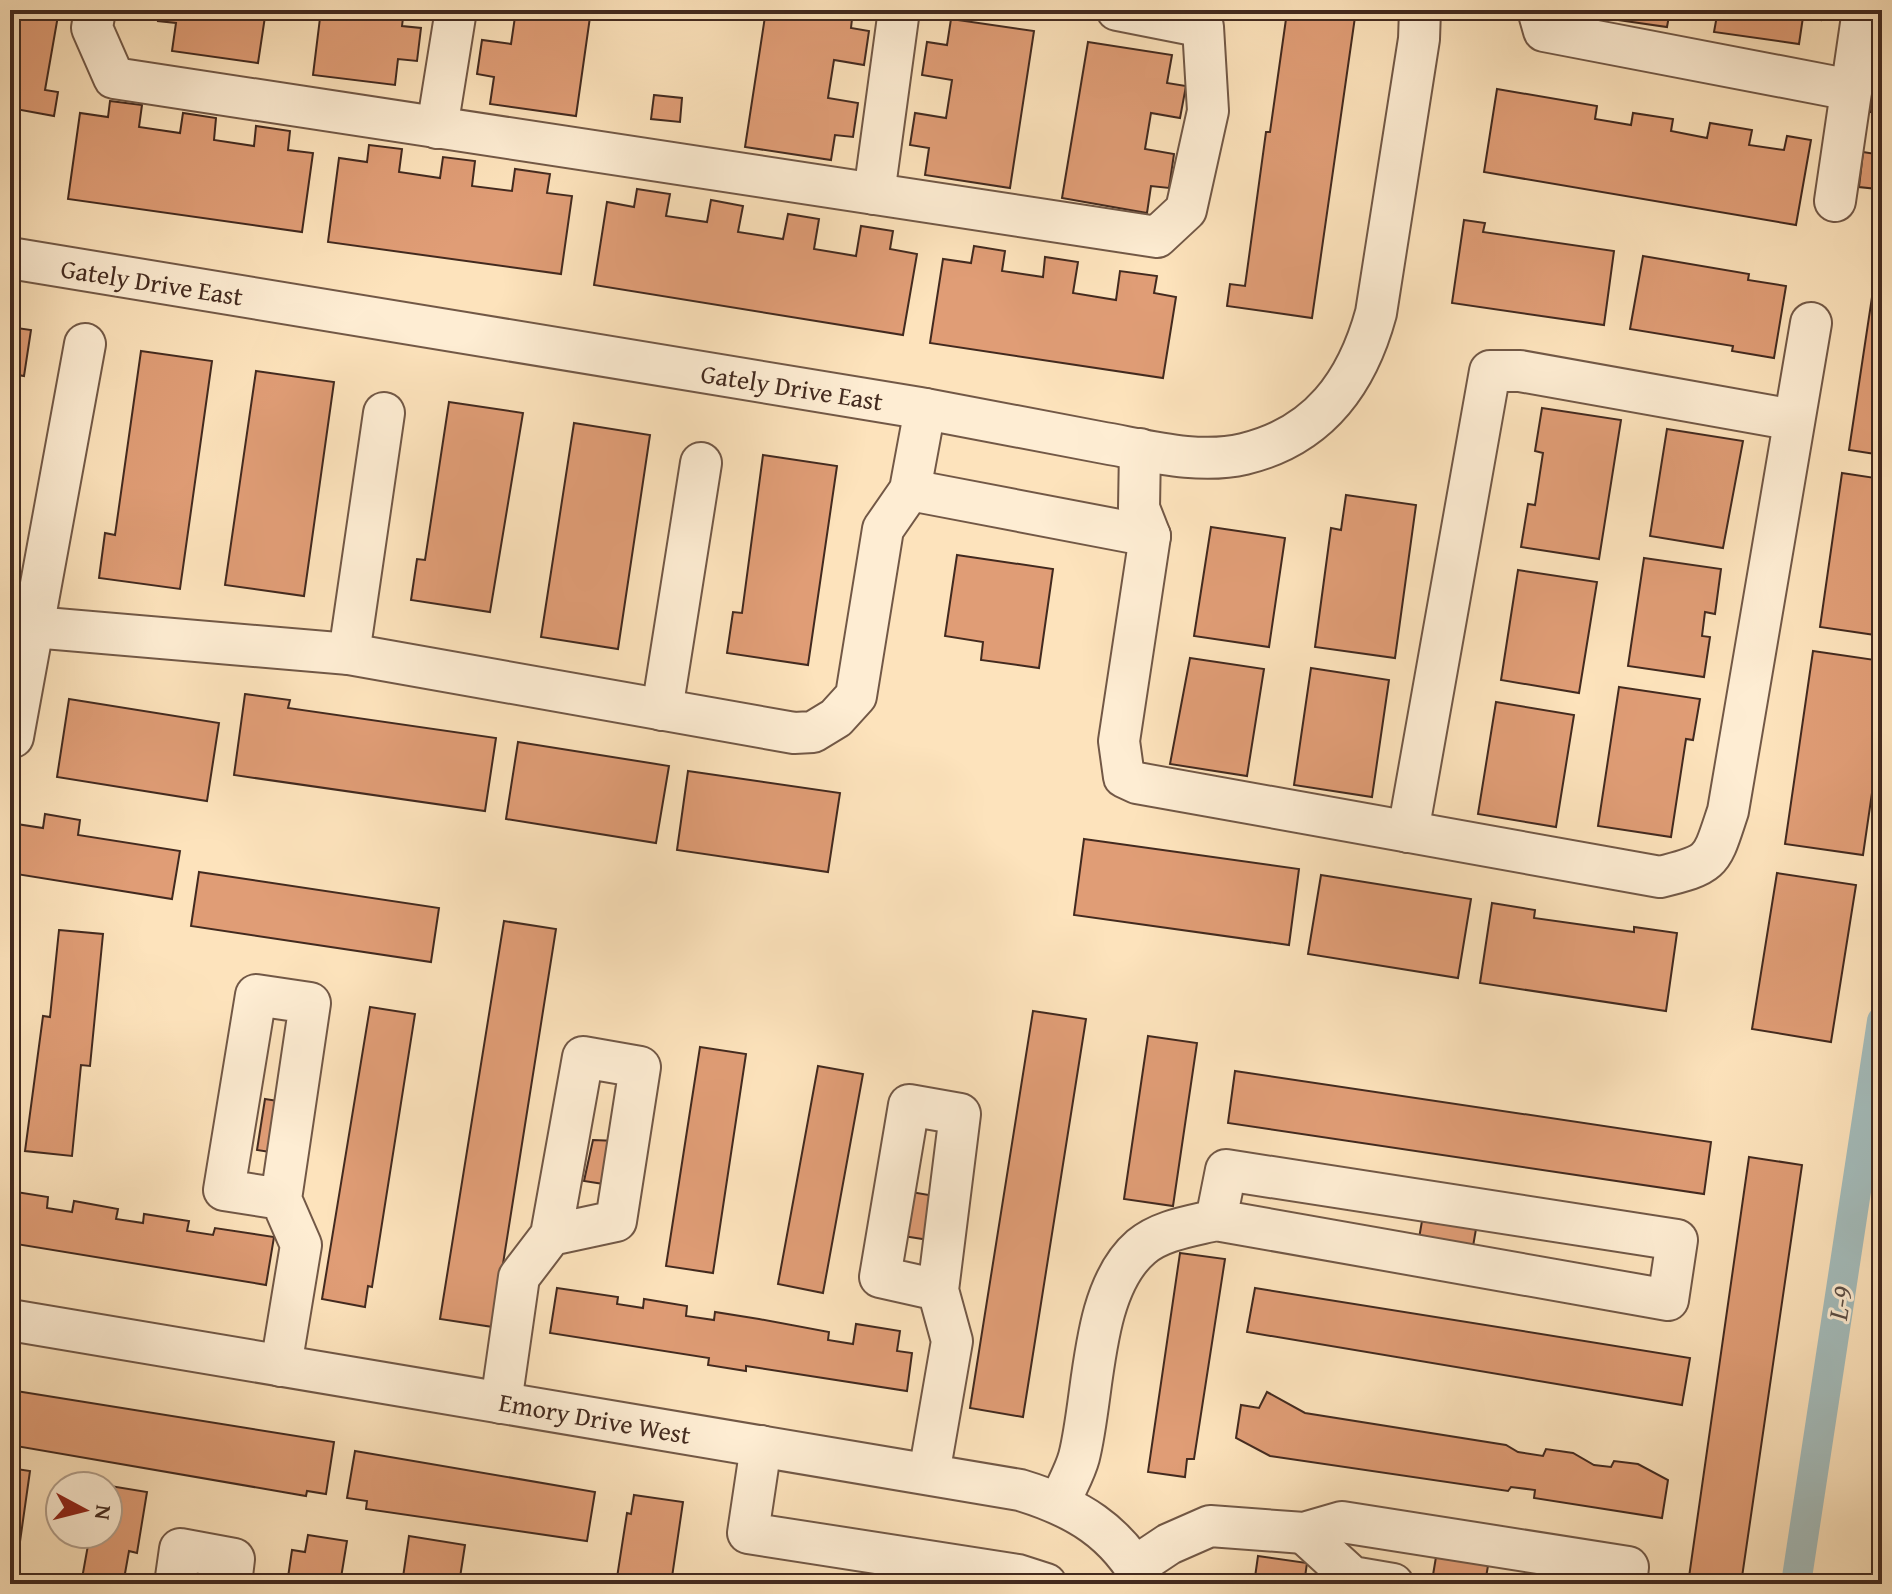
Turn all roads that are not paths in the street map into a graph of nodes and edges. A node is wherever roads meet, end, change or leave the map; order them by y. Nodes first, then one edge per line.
1 (95, 10) edge
2 (456, 10) edge
3 (899, 10) edge
4 (1117, 10) edge
5 (1420, 10) edge
6 (1538, 10) edge
7 (1863, 10) edge
8 (1851, 90) junction
9 (437, 128) junction
10 (874, 194) junction
11 (1835, 201) dead end
12 (10, 258) edge
13 (1811, 323) dead end
14 (85, 344) dead end
15 (925, 409) junction
16 (384, 413) dead end
17 (1794, 420) junction
18 (1140, 449) junction
19 (701, 463) dead end
20 (910, 490) junction
21 (1150, 536) junction
22 (33, 627) junction
23 (349, 654) junction
24 (662, 710) junction
25 (13, 737) dead end
26 (1408, 832) junction
27 (281, 1199) junction
28 (1216, 1220) junction
29 (551, 1235) dead end
30 (938, 1290) dead end
31 (10, 1320) edge
32 (281, 1366) junction
33 (501, 1403) junction
34 (761, 1446) junction
35 (929, 1474) junction
36 (1060, 1502) junction
37 (1304, 1533) junction
38 (1140, 1575) edge
39 (175, 1584) edge
40 (231, 1584) edge
41 (1046, 1584) edge
42 (1393, 1584) edge
43 (1626, 1584) edge

1 - 9 street
2 - 9 street
3 - 10 street
4 - 10 street
5 - 18 street, Gately Drive East
6 - 8 street
7 - 8 street
8 - 11 street
9 - 10 street
12 - 15 street, Gately Drive East
13 - 17 street
14 - 22 street
15 - 18 street, Gately Drive East
15 - 20 street
16 - 23 street
17 - 26 street
17 - 26 street
18 - 21 street
19 - 24 street
20 - 21 street
20 - 24 street
21 - 26 street
22 - 23 street
22 - 25 street
23 - 24 street
27 - 27 street
27 - 32 street
28 - 28 street
28 - 36 street
29 - 33 street
30 - 35 street
31 - 32 street, Emory Drive West
32 - 33 street, Emory Drive West
33 - 34 street, Emory Drive West
34 - 35 street, Emory Drive West
34 - 41 street
35 - 36 street, Emory Drive West
36 - 38 street, Emory Drive West
37 - 38 street
37 - 42 street
37 - 43 street
39 - 40 street

